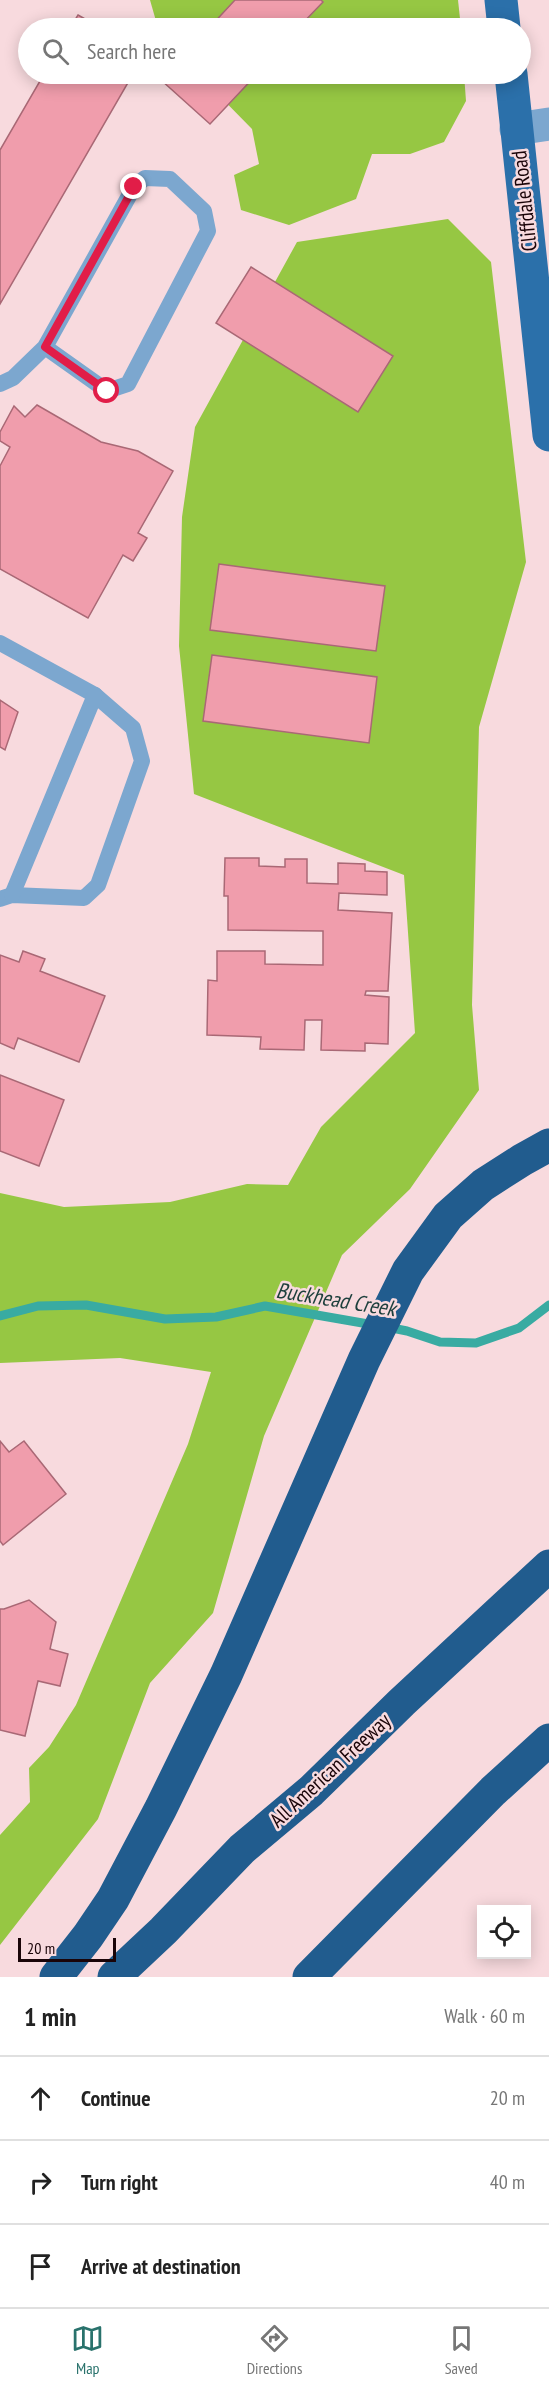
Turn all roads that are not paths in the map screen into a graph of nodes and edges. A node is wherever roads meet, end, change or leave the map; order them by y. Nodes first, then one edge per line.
1 (501, 0) edge
2 (503, 18) edge
3 (512, 84) edge
4 (549, 124) edge
5 (516, 129) junction
6 (45, 347) junction
7 (0, 384) edge
8 (549, 435) edge
9 (0, 643) edge
10 (94, 695) junction
11 (6, 897) edge
12 (549, 1145) edge
13 (549, 1566) edge
14 (549, 1740) edge
15 (56, 1977) edge
16 (114, 1977) edge
17 (309, 1977) edge

1 - 2 main road
3 - 5 main road, Cliffdale Road
4 - 5 street
5 - 8 main road, Cliffdale Road
6 - 6 lane
6 - 7 lane
9 - 10 lane
10 - 11 lane
10 - 11 lane
12 - 15 highway
13 - 16 highway, All American Freeway
14 - 17 highway

